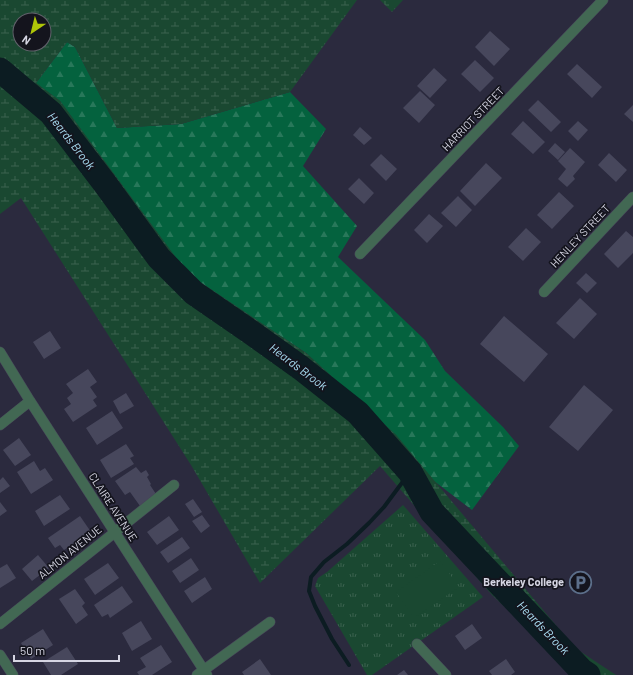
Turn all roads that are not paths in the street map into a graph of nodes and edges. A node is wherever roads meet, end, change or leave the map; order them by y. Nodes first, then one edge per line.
1 (602, 0) edge
2 (632, 201) edge
3 (360, 254) dead end
4 (544, 292) dead end
5 (0, 352) edge
6 (30, 401) junction
7 (0, 425) edge
8 (174, 485) dead end
9 (115, 532) junction
10 (270, 622) dead end
11 (0, 624) edge
12 (417, 644) dead end
13 (0, 655) edge
14 (202, 673) edge
15 (13, 675) edge
16 (446, 675) edge

1 - 3 street, HARRIOT STREET
2 - 4 street, HENLEY STREET
5 - 6 street, CLAIRE AVENUE
6 - 7 street
6 - 9 street, CLAIRE AVENUE
8 - 9 street, ALMON AVENUE
9 - 11 street, ALMON AVENUE
9 - 14 street, CLAIRE AVENUE
10 - 14 street
12 - 16 street
13 - 15 street

